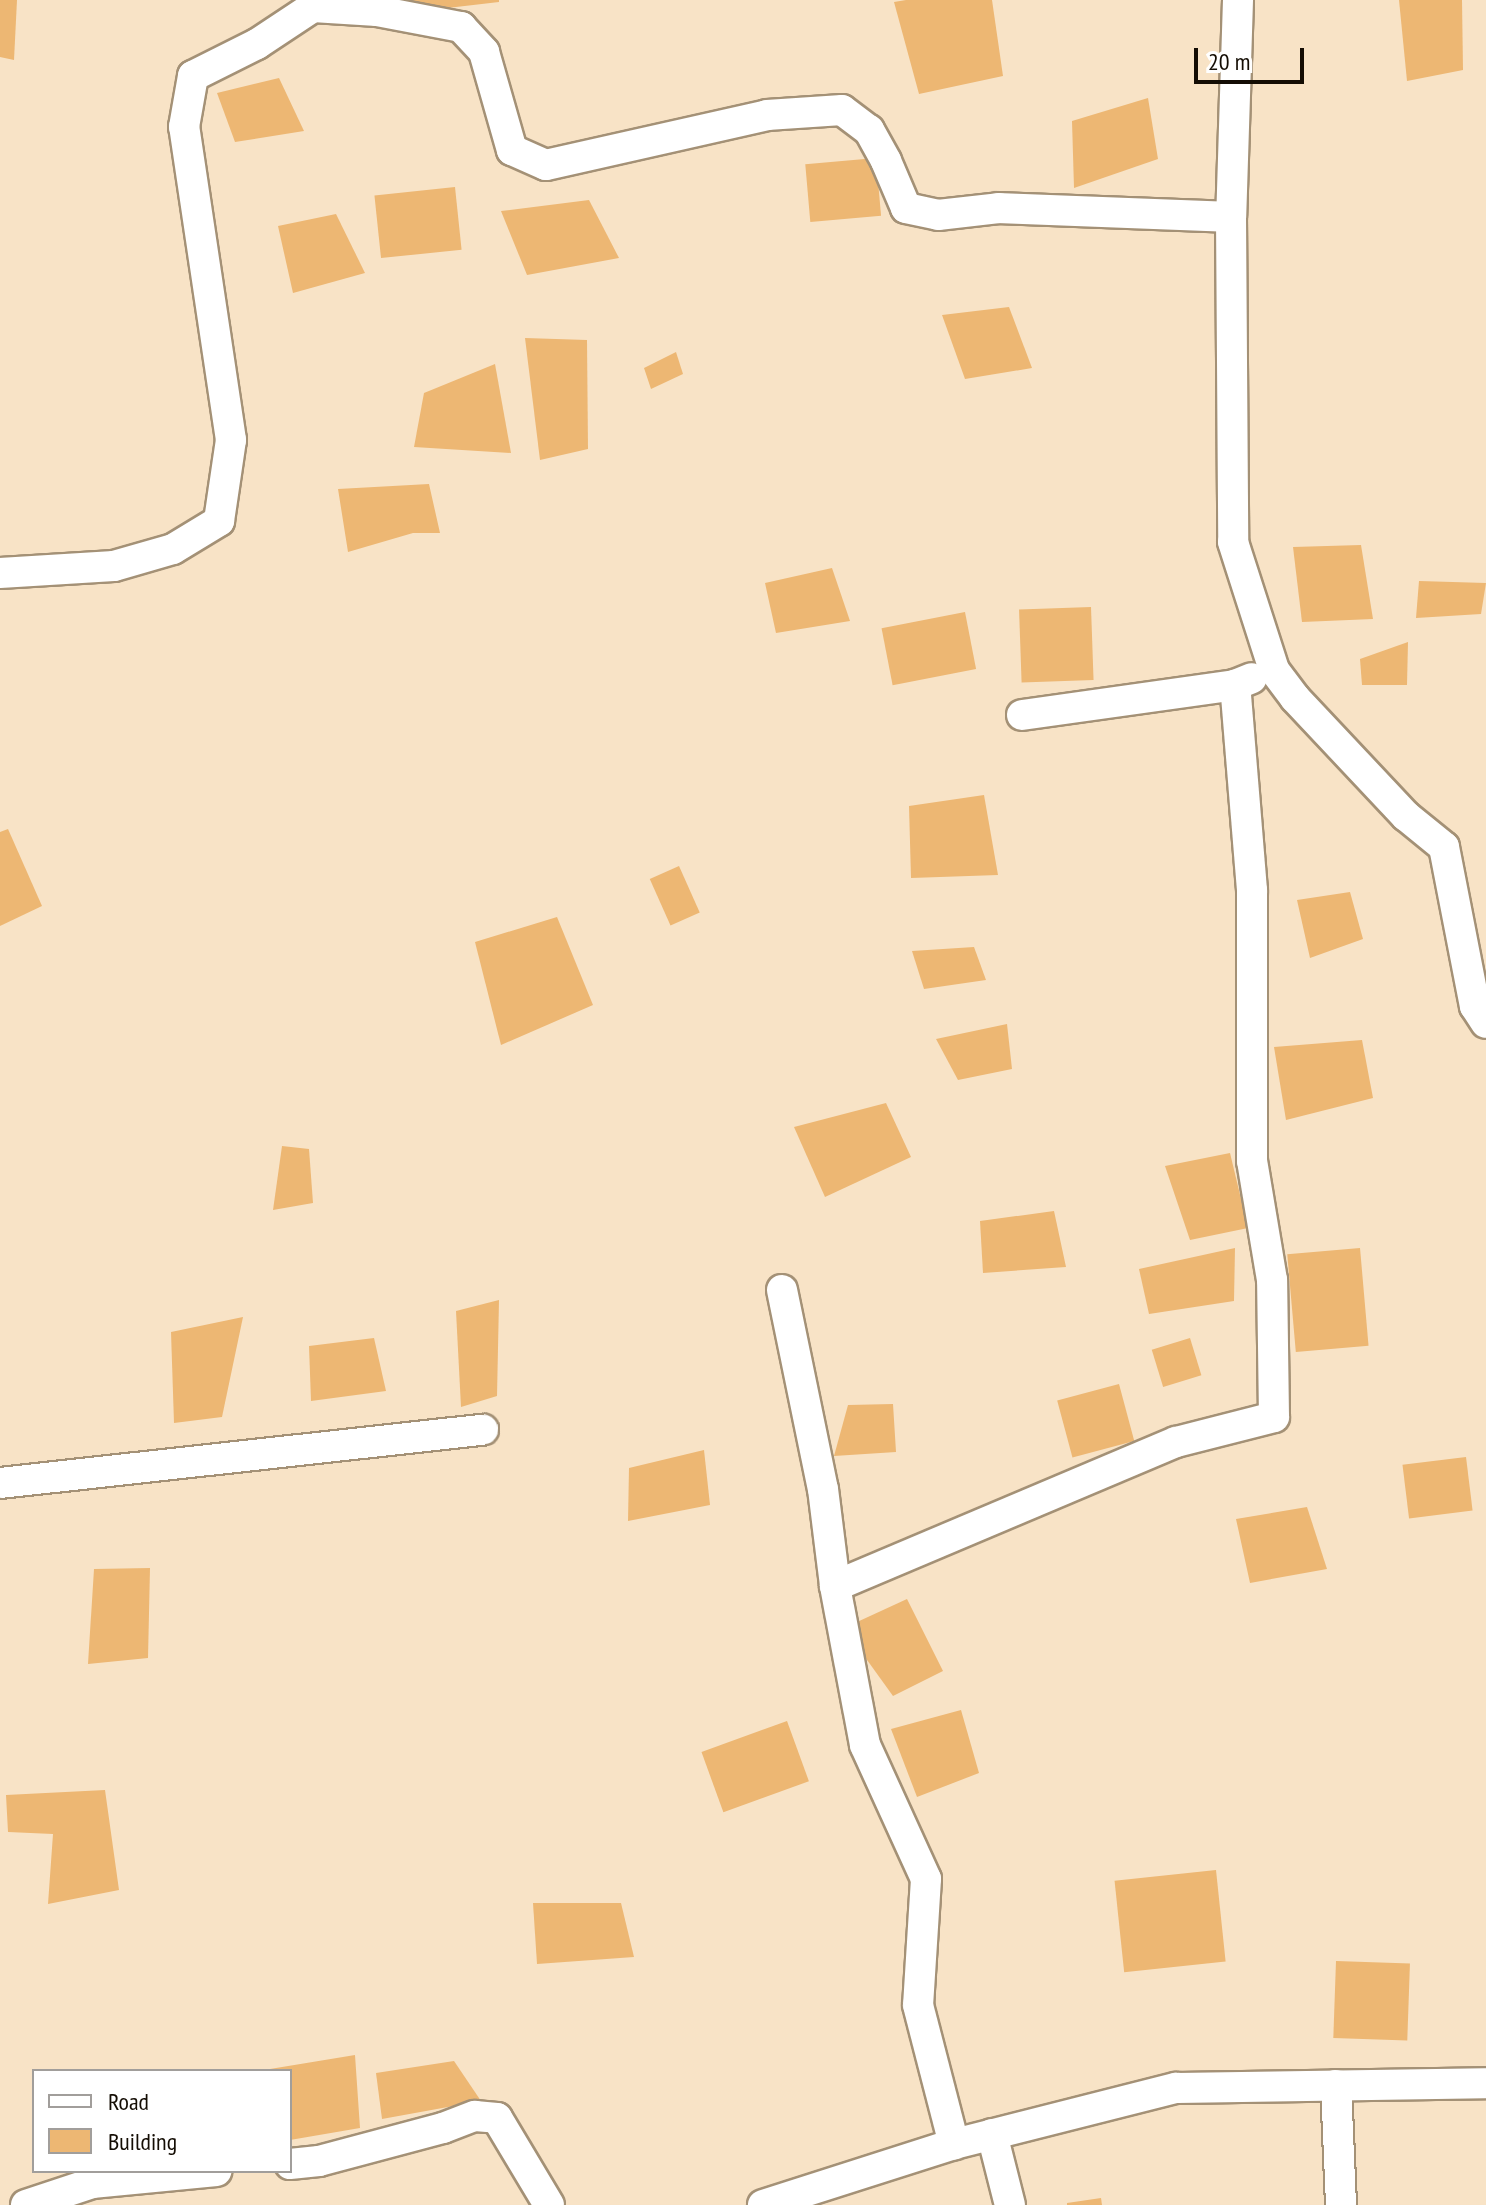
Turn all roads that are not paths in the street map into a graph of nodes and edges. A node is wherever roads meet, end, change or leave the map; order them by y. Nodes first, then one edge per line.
1 (1238, 0) edge
2 (313, 4) edge
3 (1231, 217) junction
4 (0, 573) edge
5 (1274, 670) junction
6 (1235, 685) junction
7 (1022, 715) dead end
8 (1486, 1023) edge
9 (782, 1290) dead end
10 (483, 1430) dead end
11 (0, 1483) edge
12 (835, 1586) junction
13 (1486, 2083) edge
14 (1336, 2085) junction
15 (992, 2134) junction
16 (954, 2144) junction
17 (292, 2164) edge
18 (195, 2173) edge
19 (26, 2205) edge
20 (549, 2205) edge
21 (763, 2205) edge
22 (1010, 2205) edge
23 (1341, 2205) edge

1 - 3 street
2 - 3 street
2 - 4 street
3 - 5 street
5 - 6 street
5 - 8 street
6 - 7 street
6 - 12 street
9 - 12 street
10 - 11 street
12 - 16 street
13 - 14 street
14 - 15 street
14 - 23 street
15 - 16 street
15 - 22 street
16 - 21 street
17 - 20 street
18 - 19 street

